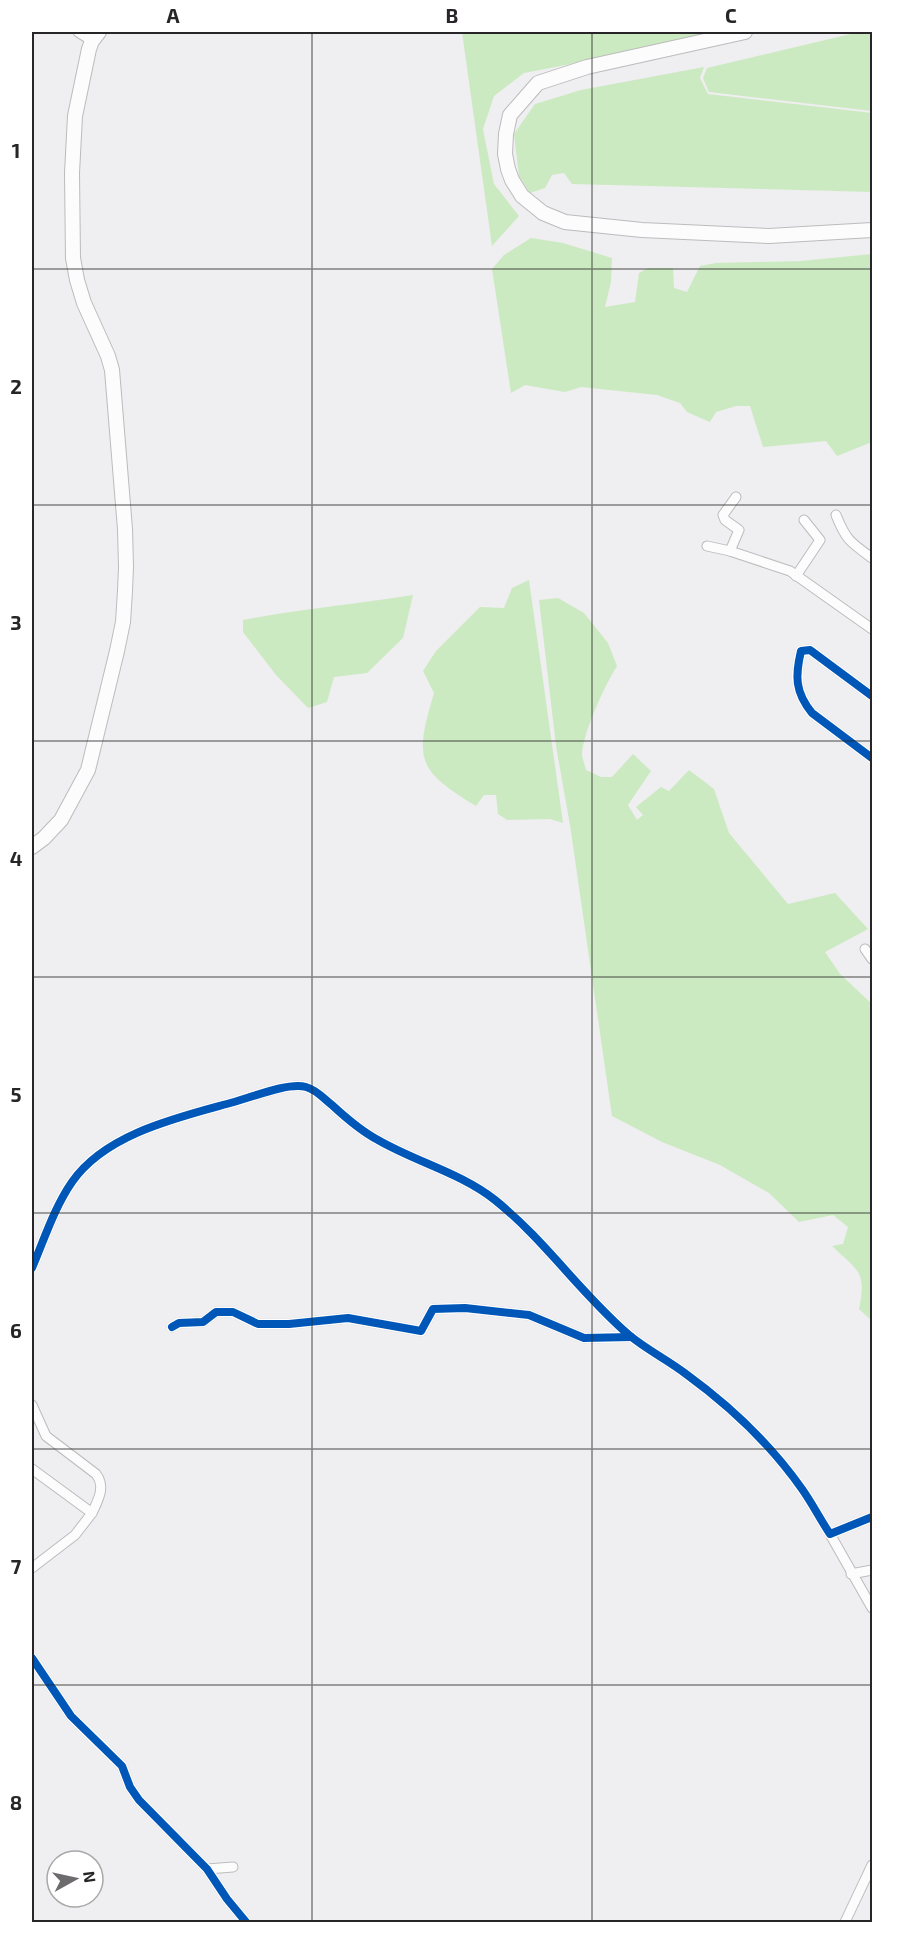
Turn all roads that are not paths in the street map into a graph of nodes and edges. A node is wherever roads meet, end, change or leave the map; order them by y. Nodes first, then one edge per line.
1 (78, 32) edge
2 (745, 32) edge
3 (96, 36) edge
4 (873, 230) edge
5 (736, 497) dead end
6 (836, 514) dead end
7 (804, 520) dead end
8 (706, 546) dead end
9 (730, 551) junction
10 (873, 558) edge
11 (796, 576) junction
12 (873, 629) edge
13 (873, 696) edge
14 (873, 758) edge
15 (32, 847) edge
16 (865, 949) dead end
17 (873, 959) edge
18 (32, 1268) edge
19 (172, 1327) dead end
20 (631, 1337) junction
21 (32, 1405) edge
22 (32, 1469) edge
23 (92, 1513) junction
24 (873, 1517) edge
25 (830, 1534) junction
26 (32, 1568) edge
27 (873, 1570) edge
28 (851, 1574) junction
29 (873, 1608) edge
30 (32, 1658) edge
31 (873, 1865) edge
32 (233, 1867) dead end
33 (207, 1869) junction
34 (246, 1923) edge
35 (845, 1923) edge

1 - 3 street
2 - 4 main road
3 - 15 main road
5 - 9 street
6 - 10 street
7 - 11 street
8 - 9 street
9 - 11 street
11 - 12 street
13 - 14 street
16 - 17 street
18 - 20 street
19 - 20 street
20 - 25 street
21 - 23 street
22 - 23 street
23 - 26 street
24 - 25 street
25 - 28 street
27 - 28 street
28 - 29 street
30 - 33 street
31 - 35 street
32 - 33 street
33 - 34 street

